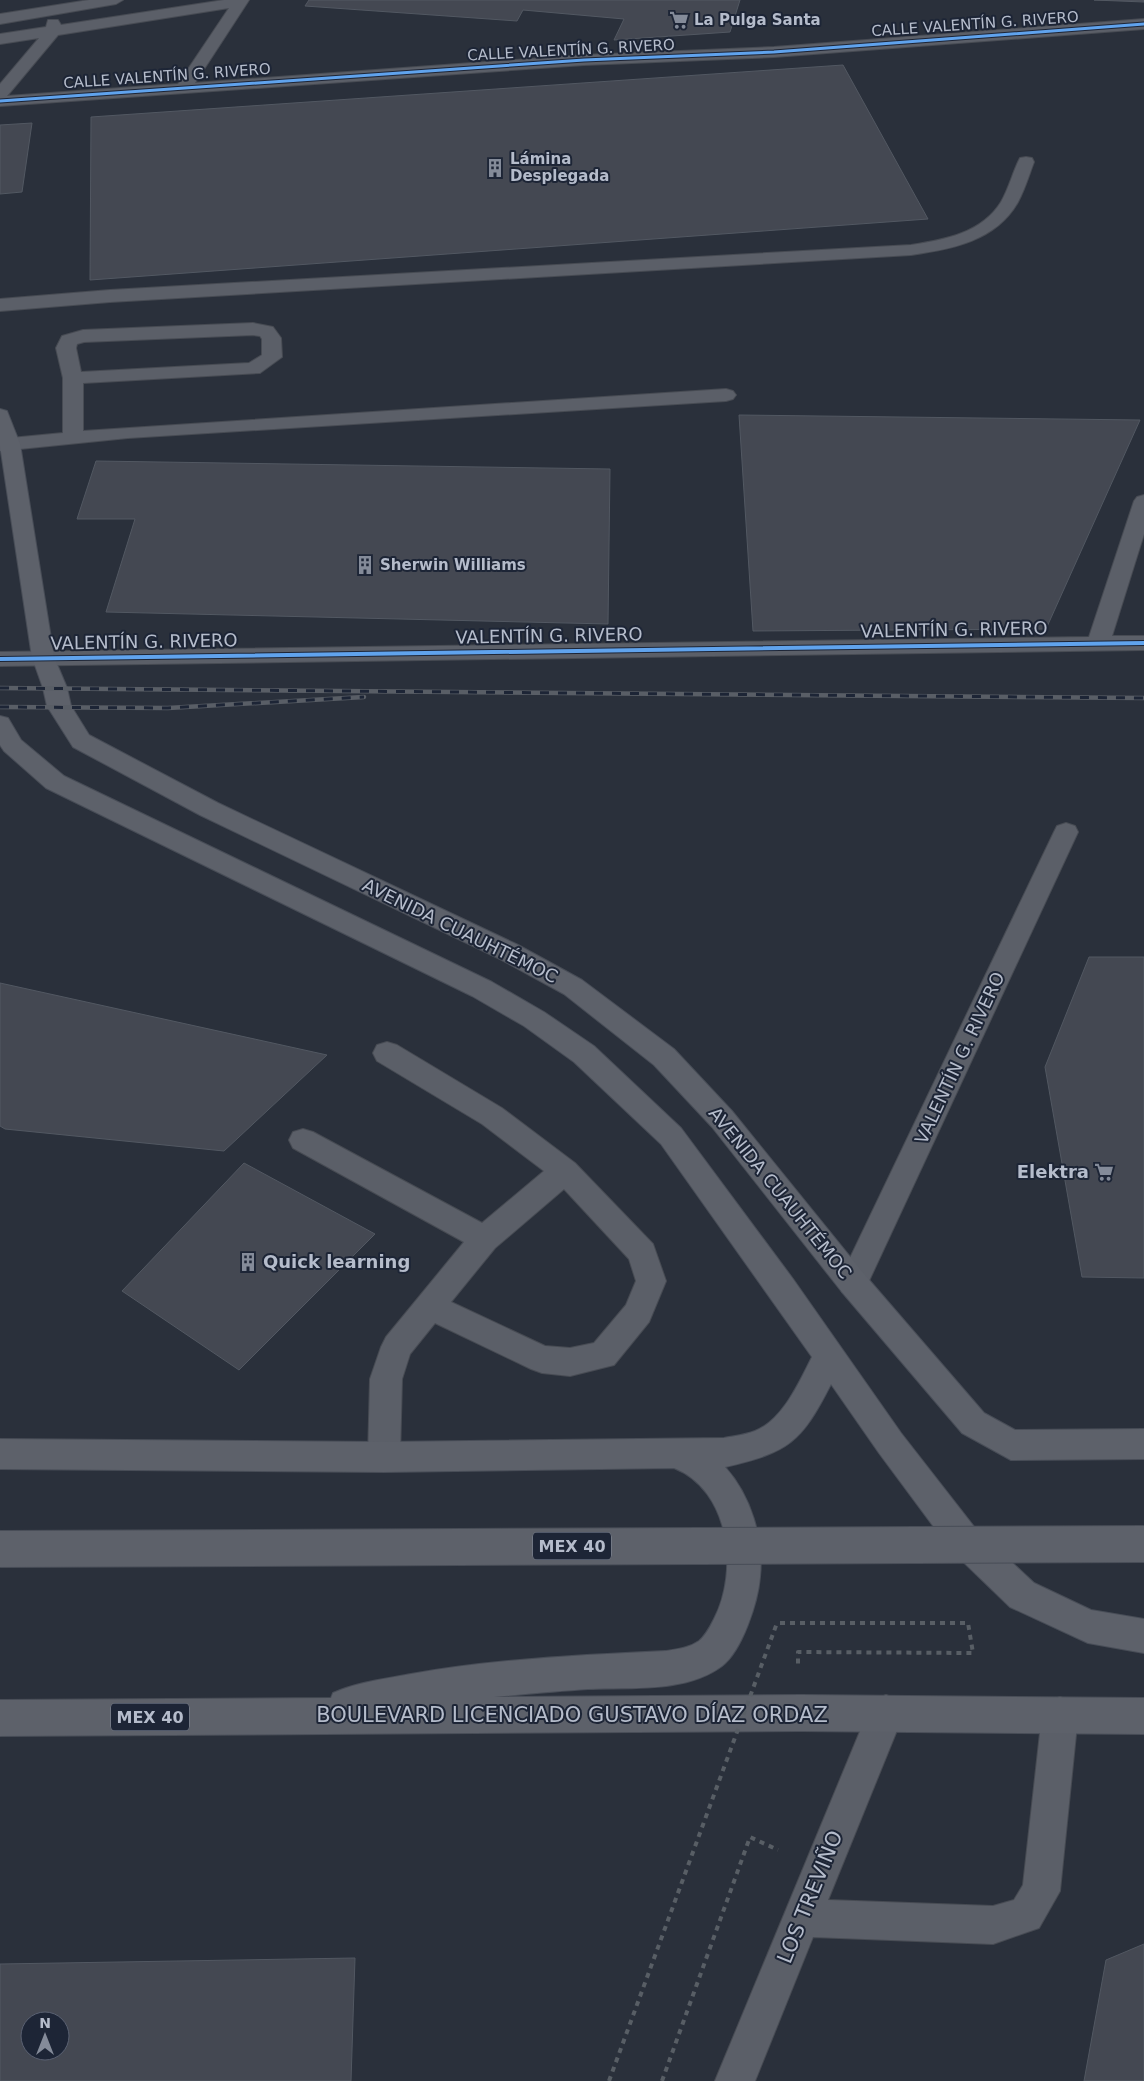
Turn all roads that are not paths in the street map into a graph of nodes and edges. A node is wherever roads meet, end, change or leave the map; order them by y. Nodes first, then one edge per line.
1 (116, 0) edge
2 (241, 1) edge
3 (47, 6) edge
4 (0, 19) edge
5 (1144, 24) edge
6 (54, 30) junction
7 (0, 39) edge
8 (184, 87) junction
9 (2, 89) edge
10 (0, 101) edge
11 (1026, 162) dead end
12 (0, 305) edge
13 (73, 378) junction
14 (726, 395) dead end
15 (0, 415) edge
16 (73, 439) junction
17 (5, 445) edge
18 (1144, 501) edge
19 (1099, 642) junction
20 (1144, 643) edge
21 (43, 657) junction
22 (0, 659) edge
23 (0, 724) edge
24 (1066, 832) dead end
25 (387, 1053) dead end
26 (303, 1140) dead end
27 (565, 1171) junction
28 (484, 1240) junction
29 (853, 1282) junction
30 (431, 1307) junction
31 (829, 1356) junction
32 (1144, 1444) edge
33 (674, 1453) junction
34 (0, 1454) edge
35 (384, 1457) junction
36 (1144, 1544) edge
37 (0, 1549) edge
38 (1144, 1636) edge
39 (886, 1714) junction
40 (1060, 1715) junction
41 (301, 1716) junction
42 (1144, 1716) edge
43 (0, 1718) edge
44 (802, 1918) junction
45 (735, 2081) edge

1 - 3 street
2 - 6 street
2 - 8 street
3 - 4 street
3 - 6 street
5 - 8 street, CALLE VALENTÍN G. RIVERO
6 - 7 street
6 - 9 street
8 - 10 street, CALLE VALENTÍN G. RIVERO
11 - 12 street
13 - 13 street
13 - 16 street
14 - 16 street
15 - 17 main road, AVENIDA CUAUHTÉMOC
16 - 17 street
17 - 21 main road, AVENIDA CUAUHTÉMOC
18 - 19 street
19 - 20 street, VALENTÍN G. RIVERO
19 - 21 street, VALENTÍN G. RIVERO
21 - 22 street, VALENTÍN G. RIVERO
21 - 29 main road, AVENIDA CUAUHTÉMOC
23 - 31 main road
24 - 29 street, VALENTÍN G. RIVERO
25 - 27 street
26 - 28 street
27 - 28 street
27 - 30 street
28 - 30 street
29 - 32 main road, AVENIDA CUAUHTÉMOC
30 - 35 street
31 - 33 main road
31 - 38 main road
33 - 35 main road
33 - 41 main road
34 - 35 main road
36 - 37 main road, MEX 40, bridge
39 - 40 main road, BOULEVARD LICENCIADO GUSTAVO DÍAZ ORDAZ / MEX 40
39 - 41 main road, BOULEVARD LICENCIADO GUSTAVO DÍAZ ORDAZ / MEX 40
39 - 44 street, LOS TREVIÑO
40 - 42 main road, BOULEVARD LICENCIADO GUSTAVO DÍAZ ORDAZ / MEX 40
40 - 44 street
41 - 43 main road, BOULEVARD LICENCIADO GUSTAVO DÍAZ ORDAZ / MEX 40
44 - 45 street, LOS TREVIÑO

